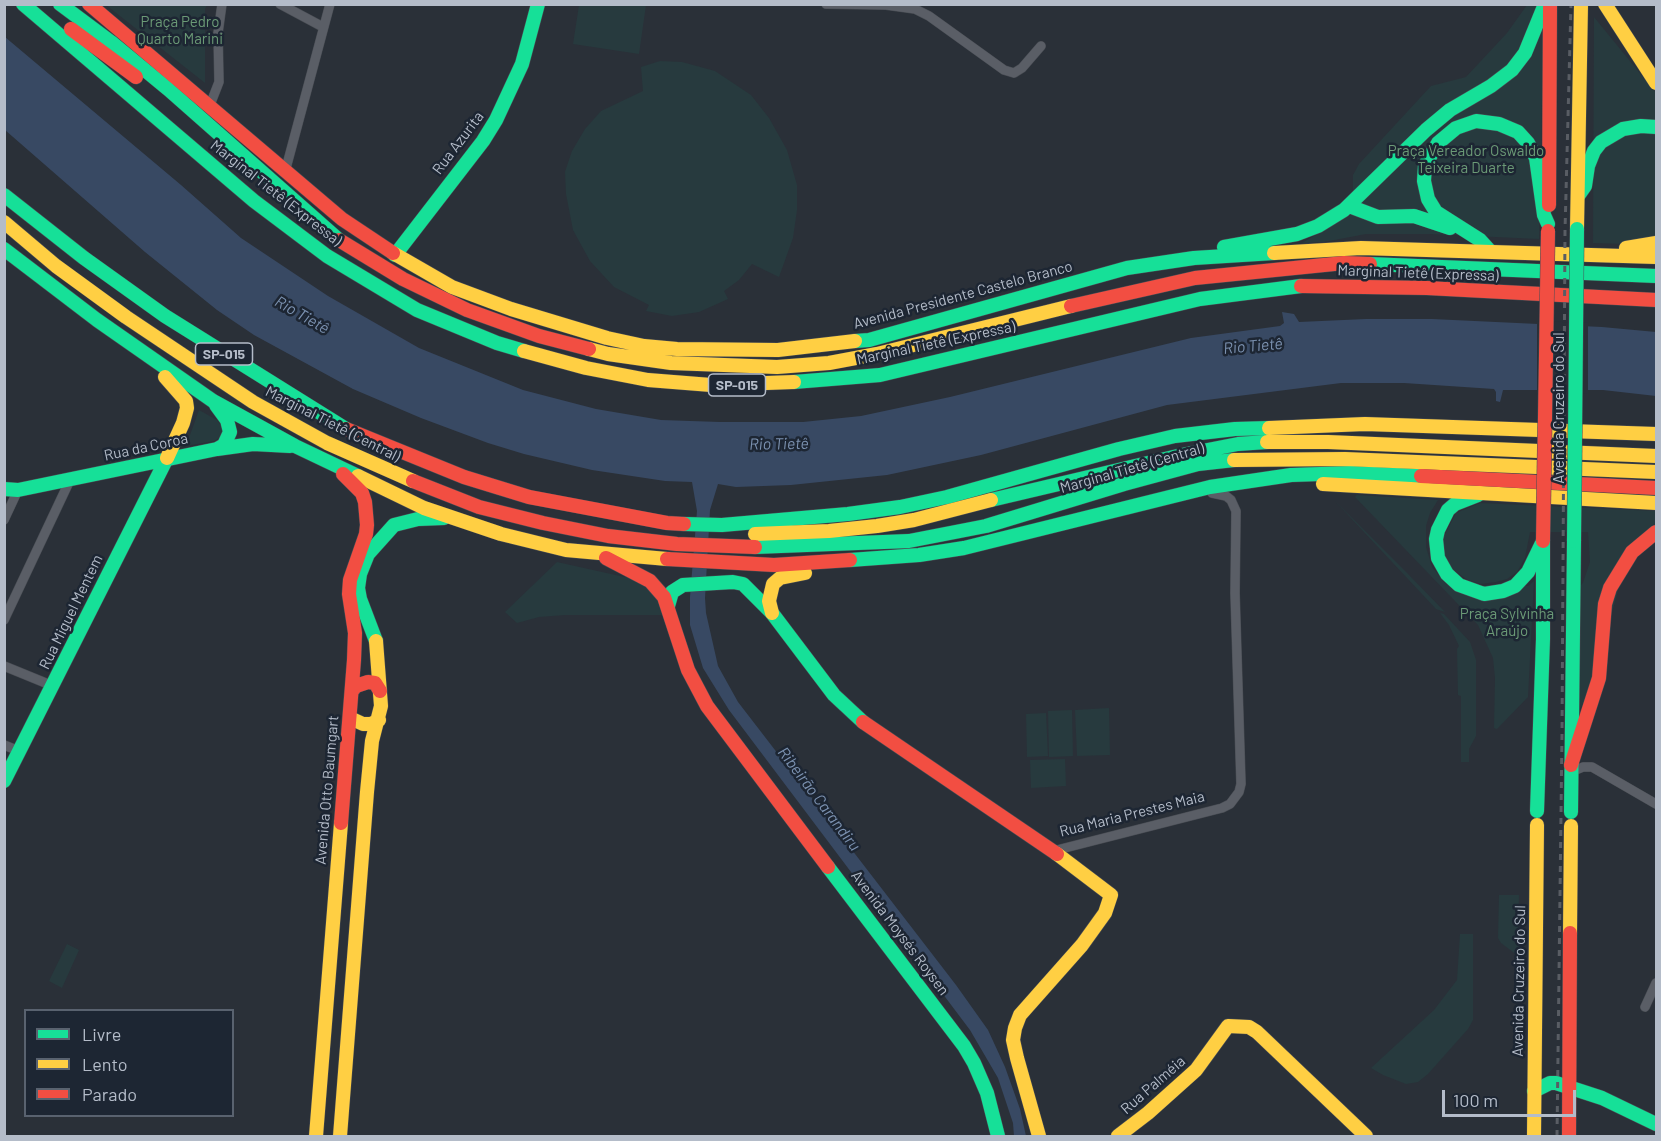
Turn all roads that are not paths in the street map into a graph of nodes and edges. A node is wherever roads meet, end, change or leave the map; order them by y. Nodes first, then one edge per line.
1 (23, 4) edge
2 (60, 4) edge
3 (89, 4) edge
4 (222, 4) edge
5 (280, 4) edge
6 (330, 4) edge
7 (538, 4) edge
8 (826, 4) edge
9 (1545, 4) edge
10 (1550, 4) edge
11 (1581, 4) edge
12 (1605, 4) edge
13 (41, 18) junction
14 (323, 27) junction
15 (1041, 46) dead end
16 (1634, 46) junction
17 (1656, 72) edge
18 (1656, 83) edge
19 (210, 105) junction
20 (1656, 127) edge
21 (222, 135) junction
22 (285, 172) junction
23 (4, 195) edge
24 (1578, 196) junction
25 (1349, 206) junction
26 (4, 222) edge
27 (1548, 227) junction
28 (1466, 231) junction
29 (1656, 243) edge
30 (4, 249) edge
31 (1490, 251) junction
32 (395, 255) junction
33 (1600, 255) junction
34 (1656, 257) edge
35 (1194, 258) junction
36 (1656, 276) edge
37 (1195, 278) junction
38 (1653, 299) edge
39 (946, 320) junction
40 (134, 346) junction
41 (213, 401) junction
42 (1656, 434) edge
43 (1238, 444) junction
44 (295, 446) junction
45 (218, 449) junction
46 (1656, 456) edge
47 (167, 458) junction
48 (1268, 458) junction
49 (1389, 461) junction
50 (329, 464) junction
51 (1656, 472) edge
52 (1090, 476) junction
53 (1262, 478) junction
54 (70, 480) junction
55 (1656, 488) edge
56 (11, 490) edge
57 (1486, 493) junction
58 (1180, 495) junction
59 (1656, 503) edge
60 (452, 518) junction
61 (4, 520) edge
62 (726, 525) junction
63 (1038, 529) junction
64 (1656, 532) edge
65 (1543, 541) junction
66 (860, 544) junction
67 (598, 554) junction
68 (919, 555) junction
69 (668, 606) junction
70 (772, 613) junction
71 (4, 620) edge
72 (4, 666) edge
73 (53, 686) junction
74 (352, 691) junction
75 (380, 691) junction
76 (350, 718) junction
77 (379, 720) junction
78 (4, 745) edge
79 (19, 751) junction
80 (1571, 769) junction
81 (4, 781) edge
82 (1656, 804) edge
83 (1053, 851) junction
84 (1656, 983) edge
85 (1646, 1007) dead end
86 (323, 1041) junction
87 (346, 1043) junction
88 (322, 1060) junction
89 (345, 1062) junction
90 (1569, 1087) junction
91 (1534, 1091) junction
92 (1656, 1124) edge
93 (316, 1137) edge
94 (340, 1137) edge
95 (998, 1137) edge
96 (1039, 1137) edge
97 (1118, 1137) edge
98 (1366, 1137) edge
99 (1534, 1137) edge
100 (1569, 1137) edge

1 - 13 main road, Marginal Tietê (Expressa) / SP-015
2 - 21 main road
3 - 19 main road, Avenida Presidente Castelo Branco
4 - 19 street
5 - 14 street
6 - 14 street
7 - 32 main road, Rua Azurita
8 - 15 street
9 - 25 main road
10 - 27 main road, Avenida Cruzeiro do Sul
11 - 24 main road, Avenida Cruzeiro do Sul
12 - 16 main road
13 - 21 main road
13 - 38 main road, Marginal Tietê (Expressa) / SP-015
14 - 22 street
16 - 17 main road
16 - 18 main road
19 - 22 main road, Avenida Presidente Castelo Branco
20 - 24 main road
21 - 37 main road
22 - 32 main road, Avenida Presidente Castelo Branco
23 - 62 main road, SP-015
24 - 80 main road, Avenida Cruzeiro do Sul, bridge
25 - 28 main road
25 - 35 main road
26 - 66 main road, Marginal Tietê (Central)
27 - 28 main road
27 - 65 main road, Avenida Cruzeiro do Sul, bridge
28 - 31 main road
29 - 33 main road
30 - 40 main road
31 - 33 main road
31 - 35 main road
32 - 39 main road, Avenida Presidente Castelo Branco
33 - 34 main road
35 - 39 main road, Avenida Presidente Castelo Branco
36 - 37 main road
37 - 39 main road
40 - 41 main road
40 - 47 main road, Rua Miguel Mentem
41 - 44 main road
41 - 45 main road
42 - 62 main road, SP-015
43 - 46 main road
43 - 49 main road
43 - 52 main road
44 - 45 main road, Rua da Coroa
44 - 50 main road
45 - 47 main road, Rua da Coroa
47 - 54 main road, Rua da Coroa
47 - 73 main road, Rua Miguel Mentem
48 - 49 main road, Marginal Tietê (Central)
48 - 63 main road
48 - 66 main road, Marginal Tietê (Central)
49 - 51 main road, Marginal Tietê (Central)
50 - 60 main road
50 - 74 main road, Avenida Otto Baumgart
52 - 62 main road
52 - 66 main road
53 - 55 main road
53 - 57 main road
53 - 58 main road
54 - 56 main road, Rua da Coroa
54 - 71 street
56 - 61 street
57 - 59 main road
57 - 65 main road
58 - 63 main road
58 - 83 street, Rua Maria Prestes Maia
60 - 67 main road
60 - 75 main road
63 - 68 main road
64 - 80 main road
65 - 91 main road, Avenida Cruzeiro do Sul
67 - 68 main road
67 - 69 main road, Avenida Moysés Roysen
68 - 70 main road
69 - 70 main road, Rua Maria Prestes Maia
69 - 95 main road, Avenida Moysés Roysen
70 - 83 main road, Rua Maria Prestes Maia
72 - 73 street
73 - 79 main road, Rua Miguel Mentem
74 - 75 main road
74 - 76 main road, Avenida Otto Baumgart
75 - 77 main road
76 - 77 main road
76 - 86 main road, Avenida Otto Baumgart
77 - 87 main road
78 - 79 street
79 - 81 main road, Rua Miguel Mentem
80 - 82 street
80 - 90 main road, Avenida Cruzeiro do Sul
83 - 96 main road
84 - 85 street
86 - 87 main road
86 - 88 main road, Avenida Otto Baumgart
87 - 89 main road
88 - 89 main road
88 - 93 main road, Avenida Otto Baumgart
89 - 94 main road
90 - 91 main road
90 - 92 main road
90 - 100 main road, Avenida Cruzeiro do Sul
91 - 99 main road, Avenida Cruzeiro do Sul
97 - 98 main road, Rua Palméia

